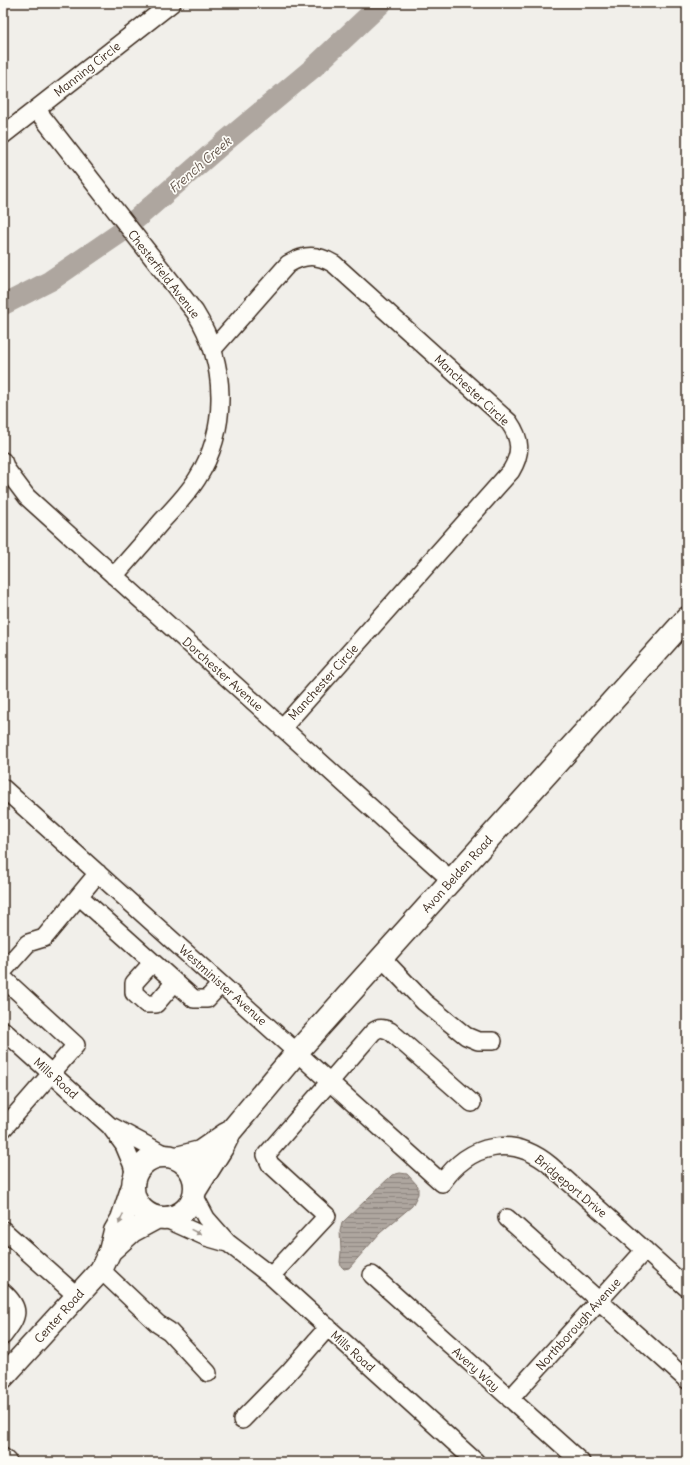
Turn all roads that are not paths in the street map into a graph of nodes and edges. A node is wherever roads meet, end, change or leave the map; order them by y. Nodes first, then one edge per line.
1 (172, 3) edge
2 (36, 110) junction
3 (3, 135) edge
4 (212, 349) junction
5 (3, 461) edge
6 (114, 576) junction
7 (687, 618) edge
8 (282, 728) junction
9 (3, 788) edge
10 (98, 873) junction
11 (451, 880) junction
12 (79, 896) junction
13 (382, 958) junction
14 (152, 962) junction
15 (3, 971) edge
16 (3, 978) edge
17 (176, 982) junction
18 (221, 984) junction
19 (3, 1030) edge
20 (494, 1041) dead end
21 (298, 1052) junction
22 (51, 1073) junction
23 (330, 1081) junction
24 (472, 1103) dead end
25 (110, 1126) junction
26 (3, 1129) edge
27 (230, 1132) junction
28 (172, 1157) junction
29 (134, 1181) junction
30 (442, 1182) joint
31 (195, 1193) junction
32 (161, 1218) junction
33 (507, 1218) dead end
34 (3, 1230) edge
35 (228, 1243) junction
36 (645, 1250) junction
37 (110, 1251) junction
38 (101, 1270) junction
39 (372, 1275) dead end
40 (271, 1276) junction
41 (687, 1288) edge
42 (3, 1292) edge
43 (77, 1296) junction
44 (599, 1301) junction
45 (328, 1327) junction
46 (3, 1336) edge
47 (24, 1354) junction
48 (208, 1373) dead end
49 (3, 1377) edge
50 (687, 1380) edge
51 (510, 1399) junction
52 (242, 1420) dead end
53 (3, 1457) edge
54 (8, 1462) edge
55 (476, 1462) edge
56 (581, 1462) edge

1 - 2 street, Manning Circle
2 - 3 street, Manning Circle
2 - 4 street, Chesterfield Avenue
4 - 6 street, Chesterfield Avenue
4 - 8 street, Manchester Circle
5 - 6 street, Dorchester Avenue
6 - 8 street, Dorchester Avenue
7 - 11 main road, Avon Belden Road
8 - 11 street, Dorchester Avenue
9 - 10 street, Westminister Avenue
10 - 12 street
10 - 18 street, Westminister Avenue
11 - 13 main road, Avon Belden Road
12 - 14 street
12 - 15 street
13 - 20 street
13 - 21 main road, Avon Belden Road
14 - 17 street
14 - 17 street
16 - 22 street
17 - 18 street
18 - 21 street, Westminister Avenue
19 - 22 street, Mills Road
21 - 23 street, Westminister Avenue
21 - 27 main road, Avon Belden Road
22 - 25 street, Mills Road
22 - 26 street
23 - 24 street
23 - 30 street, Westminister Avenue
23 - 40 street
25 - 28 street, Mills Road
25 - 29 street, Mills Road
27 - 28 main road, Avon Belden Road
27 - 31 main road, Avon Belden Road
28 - 29 main road
28 - 31 main road
29 - 32 main road
29 -> 37 main road, Center Road
30 - 36 street, Bridgeport Drive
31 - 32 main road
31 - 35 street, Mills Road
32 -> 35 street, Mills Road
32 - 37 main road, Center Road
33 - 44 street
34 - 43 street
35 - 40 street, Mills Road
36 - 41 street, Bridgeport Drive
36 - 44 street, Northborough Avenue
37 - 38 main road, Center Road
38 - 43 main road, Center Road
38 - 48 street
39 - 51 street, Avery Way
40 - 45 street, Mills Road
42 - 46 street
43 - 47 main road, Center Road
44 - 50 street
44 - 51 street, Northborough Avenue
45 - 52 street
45 - 55 street, Mills Road
46 - 47 street
47 - 49 main road, Center Road
51 - 56 street, Avery Way
53 - 54 street

